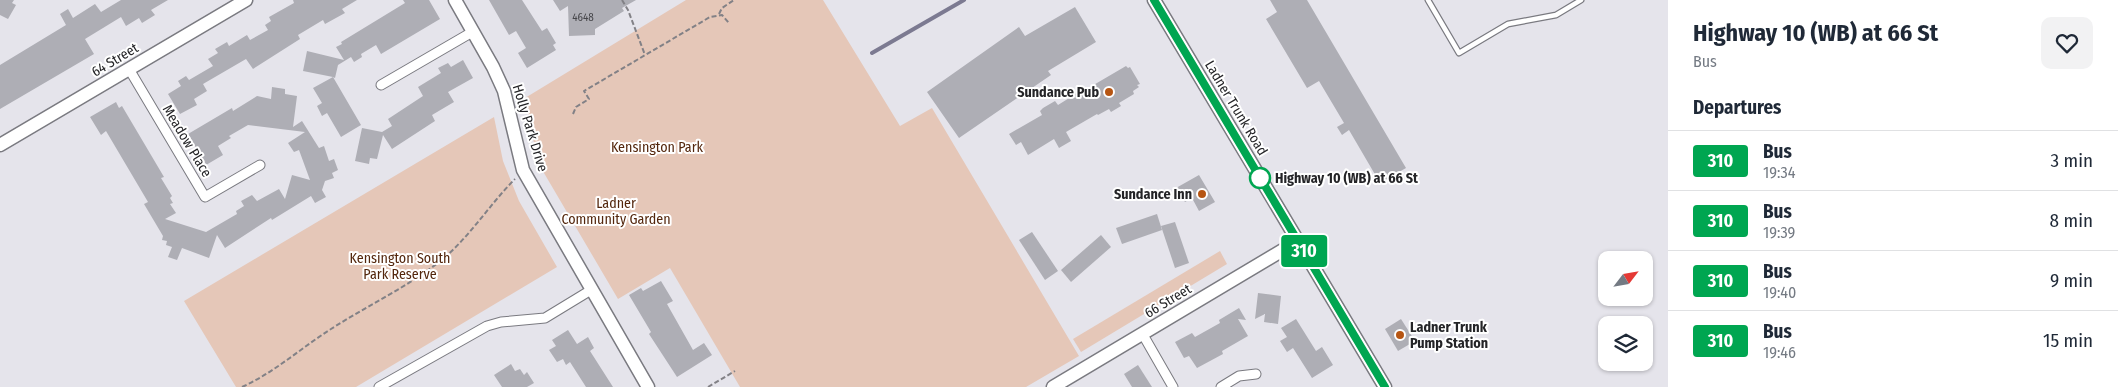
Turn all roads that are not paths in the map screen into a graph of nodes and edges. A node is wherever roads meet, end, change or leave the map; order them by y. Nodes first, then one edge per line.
1 (246, 0) edge
2 (455, 0) edge
3 (1154, 0) edge
4 (1428, 0) edge
5 (1581, 0) edge
6 (474, 31) junction
7 (129, 70) junction
8 (381, 85) dead end
9 (0, 145) edge
10 (260, 165) dead end
11 (1298, 241) junction
12 (591, 290) junction
13 (1142, 333) junction
14 (1256, 374) dead end
15 (379, 387) edge
16 (648, 387) edge
17 (1052, 387) edge
18 (1173, 387) edge
19 (1220, 387) edge
20 (1385, 387) edge

1 - 7 street, 64 Street
2 - 6 street, Holly Park Drive
3 - 11 street, Ladner Trunk Road
4 - 5 lane
6 - 8 street
6 - 12 street, Holly Park Drive
7 - 9 street, 64 Street
7 - 10 street, Meadow Place
11 - 13 street, 66 Street
11 - 20 street, Ladner Trunk Road
12 - 15 street
12 - 16 street, Holly Park Drive
13 - 17 street, 66 Street
13 - 18 street
14 - 19 street

